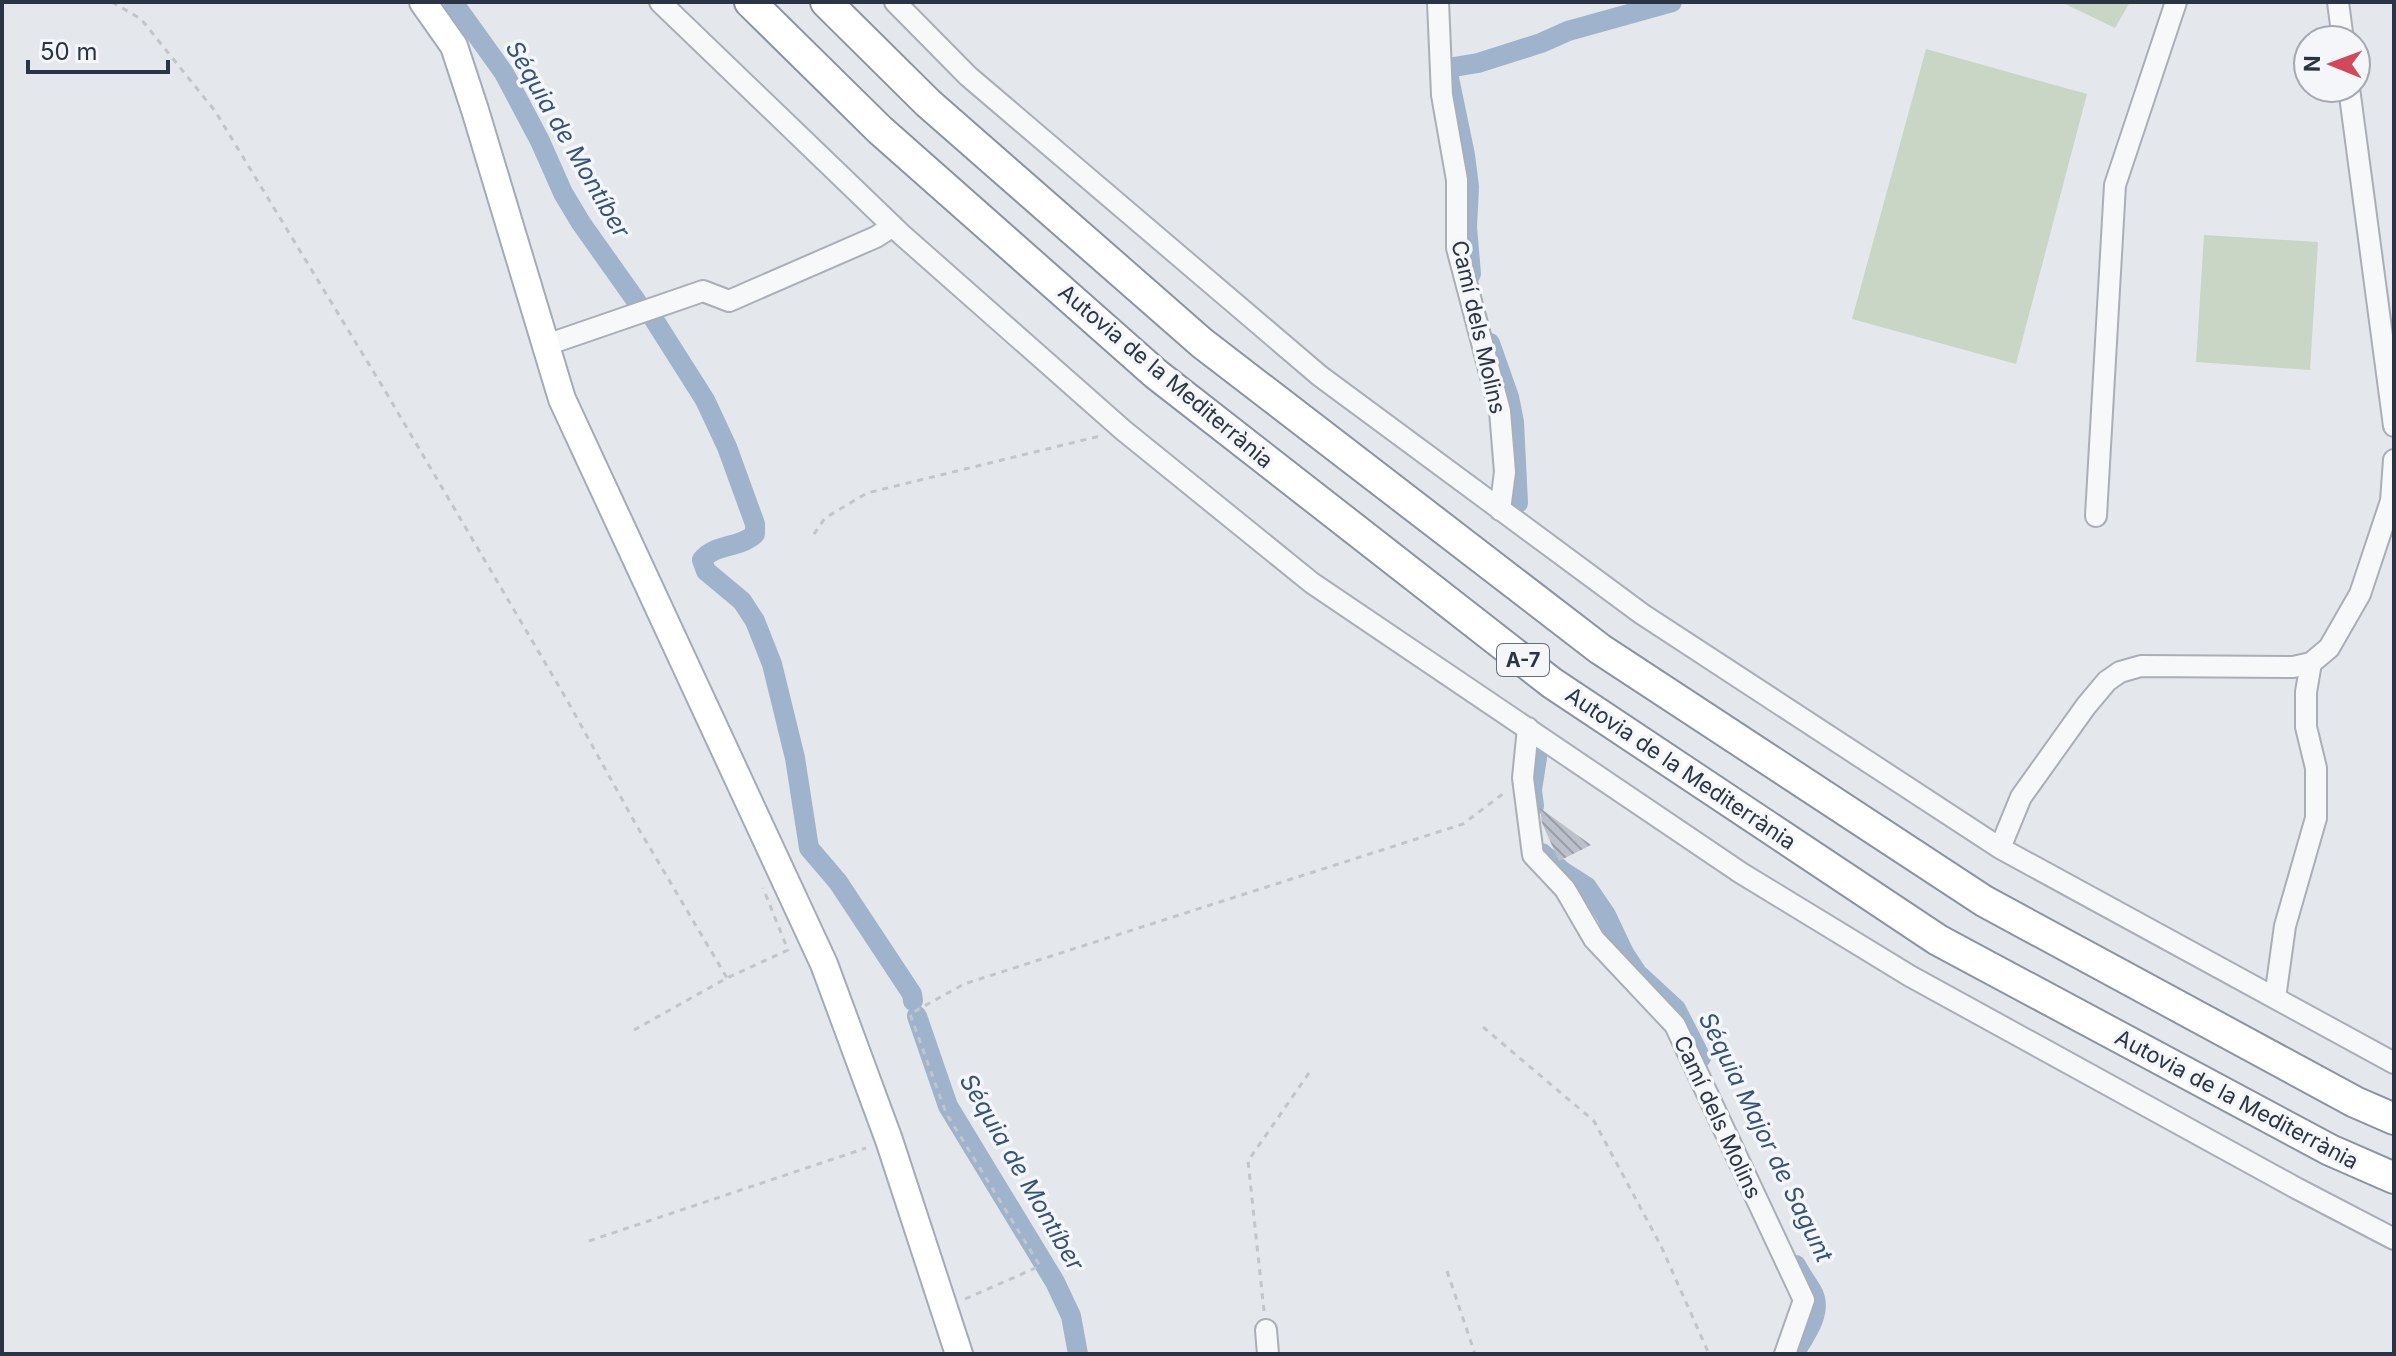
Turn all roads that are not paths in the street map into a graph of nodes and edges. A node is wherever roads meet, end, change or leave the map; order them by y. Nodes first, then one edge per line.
1 (423, 2) edge
2 (660, 2) edge
3 (750, 2) edge
4 (826, 2) edge
5 (895, 2) edge
6 (1438, 2) edge
7 (2176, 2) edge
8 (2338, 2) edge
9 (2341, 24) edge
10 (2351, 104) edge
11 (893, 226) junction
12 (546, 345) junction
13 (2394, 426) edge
14 (2394, 460) edge
15 (1500, 510) junction
16 (2096, 516) dead end
17 (2311, 663) junction
18 (1528, 728) junction
19 (2000, 848) junction
20 (2275, 998) junction
21 (2394, 1063) edge
22 (2394, 1119) edge
23 (2394, 1178) edge
24 (2394, 1239) edge
25 (1266, 1330) road end
26 (959, 1354) edge
27 (1268, 1354) edge
28 (1785, 1354) edge

1 - 12 main road
2 - 11 street
3 - 23 highway, Autovia de la Mediterrània / A-7
4 - 22 highway, A-7
5 - 15 street
6 - 15 street, Camí dels Molins
7 - 16 street
8 - 9 street
10 - 13 street
11 - 12 street
11 - 18 street
12 - 26 main road
14 - 17 street
15 - 19 street
17 - 19 street
17 - 20 street
18 - 24 street
18 - 28 street, Camí dels Molins
19 - 20 street
20 - 21 street
25 - 27 street

